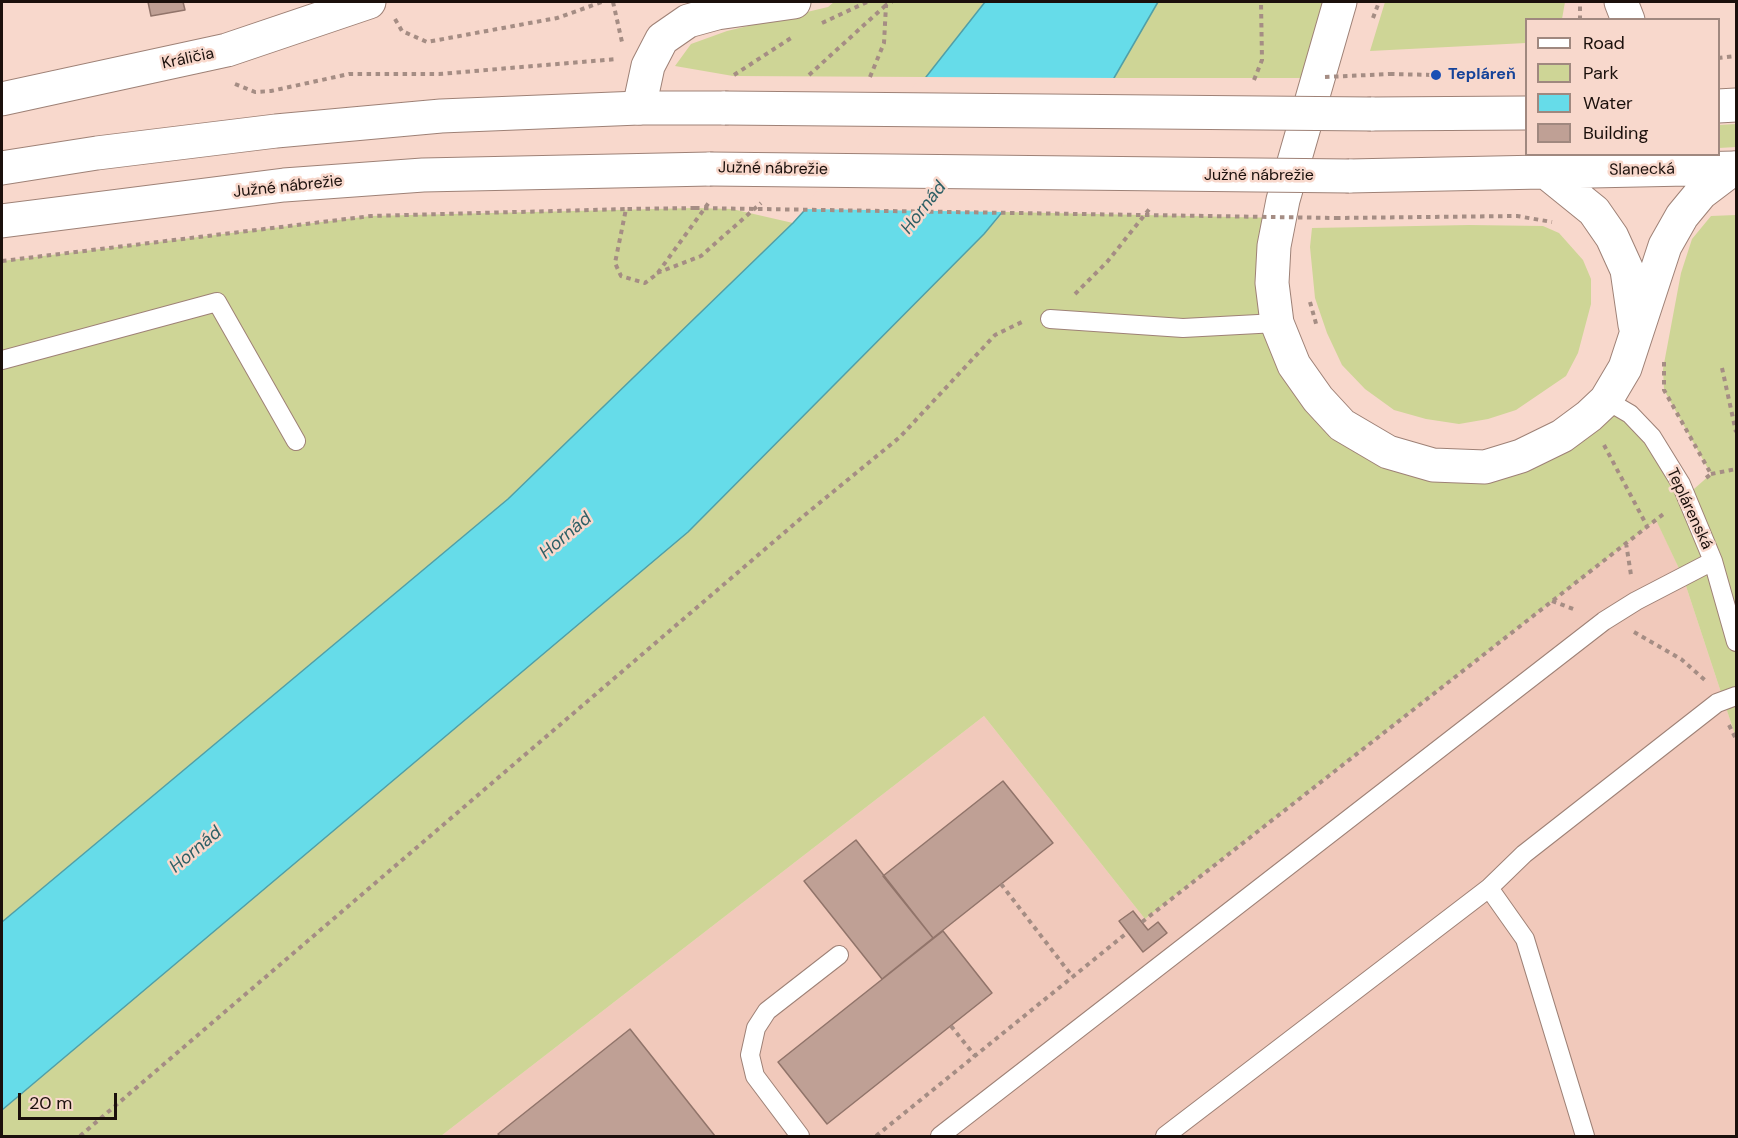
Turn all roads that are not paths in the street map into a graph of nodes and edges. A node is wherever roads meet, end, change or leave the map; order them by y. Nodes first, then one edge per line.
1 (794, 2) edge
2 (1340, 2) edge
3 (1610, 2) edge
4 (1621, 2) edge
5 (381, 9) edge
6 (1606, 18) edge
7 (1627, 18) edge
8 (2, 99) edge
9 (1737, 105) edge
10 (1720, 106) edge
11 (639, 108) junction
12 (1525, 113) edge
13 (2, 168) edge
14 (1735, 168) edge
15 (1547, 173) junction
16 (2, 221) edge
17 (1050, 319) road end
18 (1276, 323) junction
19 (1636, 336) junction
20 (2, 360) edge
21 (1597, 408) junction
22 (296, 441) dead end
23 (1713, 561) junction
24 (1737, 642) edge
25 (1737, 696) edge
26 (1489, 888) junction
27 (839, 955) dead end
28 (800, 1137) edge
29 (940, 1137) edge
30 (1165, 1137) edge
31 (1585, 1137) edge

1 - 11 main road
2 - 18 main road
3 - 6 main road
4 - 7 main road
5 - 8 main road, Králičia
9 - 10 main road
11 - 12 main road, bridge
11 - 13 main road
14 - 15 main road, Slanecká
14 - 19 main road
15 - 16 main road, Južné nábrežie, bridge
15 - 19 main road
17 - 18 lane
18 - 21 main road
19 - 21 main road
20 - 22 lane
21 - 23 lane, Teplárenská
23 - 24 lane, Teplárenská
23 - 29 lane
25 - 26 lane
26 - 30 lane
26 - 31 lane
27 - 28 lane

